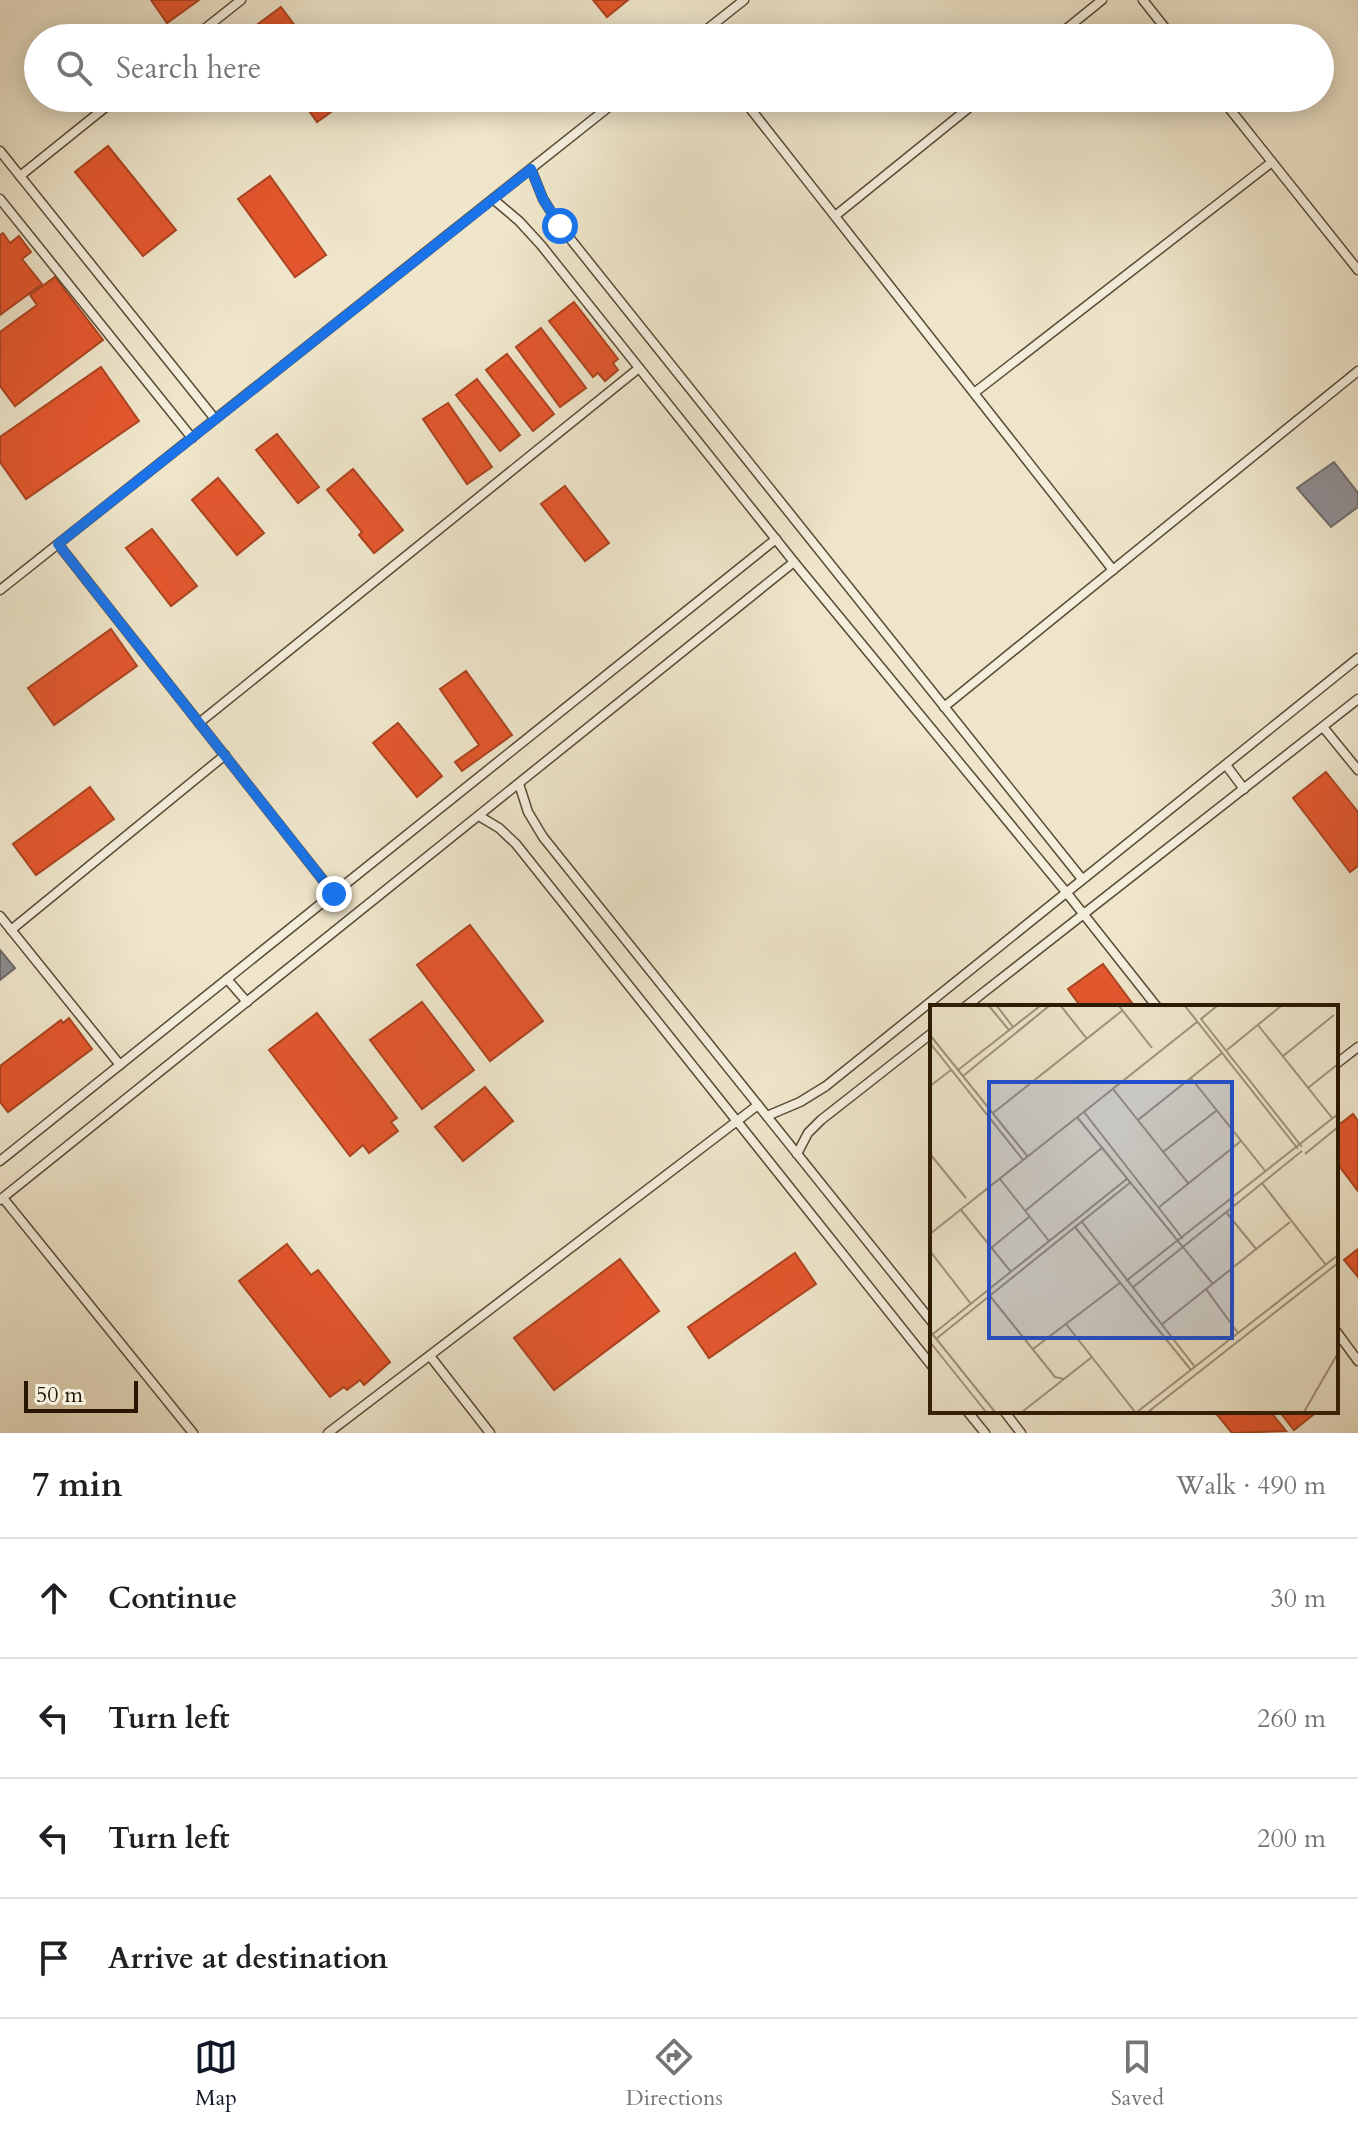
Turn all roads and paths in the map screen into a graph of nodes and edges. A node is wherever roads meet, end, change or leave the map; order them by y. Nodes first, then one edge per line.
1 (241, 0) edge
2 (744, 0) edge
3 (1102, 0) edge
4 (1143, 0) edge
5 (211, 24) edge
6 (714, 24) edge
7 (1072, 24) edge
8 (1162, 24) edge
9 (100, 112) edge
10 (602, 112) edge
11 (753, 112) edge
12 (964, 112) edge
13 (1232, 112) edge
14 (0, 151) edge
15 (1272, 162) junction
16 (531, 169) junction
17 (20, 176) junction
18 (0, 199) edge
19 (493, 199) junction
20 (835, 216) junction
21 (1358, 270) edge
22 (639, 368) junction
23 (1358, 371) edge
24 (974, 393) junction
25 (215, 419) junction
26 (192, 438) junction
27 (776, 539) junction
28 (58, 544) junction
29 (794, 562) junction
30 (1113, 570) junction
31 (0, 590) edge
32 (1358, 658) edge
33 (1358, 699) edge
34 (944, 707) junction
35 (199, 723) junction
36 (1323, 727) junction
37 (225, 755) junction
38 (1226, 765) junction
39 (1358, 770) edge
40 (519, 784) junction
41 (1244, 789) junction
42 (479, 816) junction
43 (1082, 879) junction
44 (1066, 892) junction
45 (334, 894) junction
46 (1084, 914) junction
47 (0, 916) edge
48 (11, 930) junction
49 (227, 979) junction
50 (247, 1002) junction
51 (968, 1005) edge
52 (1155, 1005) edge
53 (930, 1035) edge
54 (1358, 1047) edge
55 (1338, 1062) edge
56 (120, 1065) junction
57 (758, 1105) junction
58 (767, 1116) junction
59 (737, 1121) junction
60 (797, 1154) junction
61 (0, 1161) edge
62 (2, 1199) edge
63 (930, 1320) edge
64 (1338, 1334) edge
65 (430, 1356) junction
66 (1358, 1361) edge
67 (930, 1363) edge
68 (969, 1413) edge
69 (1006, 1413) edge
70 (193, 1433) edge
71 (328, 1433) edge
72 (490, 1433) edge
73 (985, 1433) edge
74 (1021, 1433) edge

1 - 5 lane
2 - 6 lane
3 - 7 lane
4 - 8 lane
9 - 17 lane
10 - 16 lane
11 - 20 lane
12 - 20 lane
13 - 15 lane
14 - 17 lane
15 - 21 lane
15 - 24 lane
16 - 19 lane
16 - 34 lane
17 - 25 lane
18 - 26 lane
19 - 22 lane
19 - 25 lane
20 - 24 lane
22 - 27 lane
22 - 35 lane
23 - 30 lane
24 - 30 lane
25 - 26 lane
26 - 28 lane
27 - 29 lane
27 - 45 lane
28 - 31 lane
28 - 35 lane
29 - 40 lane
29 - 44 lane
30 - 34 lane
32 - 38 lane
33 - 36 lane
34 - 43 lane
35 - 37 lane
36 - 39 lane
36 - 41 lane
37 - 45 lane
37 - 48 lane
38 - 41 lane
38 - 43 lane
40 - 42 lane
40 - 57 lane
41 - 46 lane
42 - 50 lane
42 - 59 lane
43 - 44 lane
44 - 46 lane
44 - 58 lane
45 - 49 lane
46 - 51 lane
46 - 52 lane
47 - 48 lane
48 - 56 lane
49 - 50 lane
49 - 56 lane
50 - 62 lane
53 - 60 lane
54 - 55 lane
56 - 61 lane
57 - 58 lane
57 - 59 lane
58 - 60 lane
59 - 65 lane
59 - 67 lane
60 - 63 lane
62 - 70 lane
64 - 66 lane
65 - 71 lane
65 - 72 lane
68 - 73 lane
69 - 74 lane

